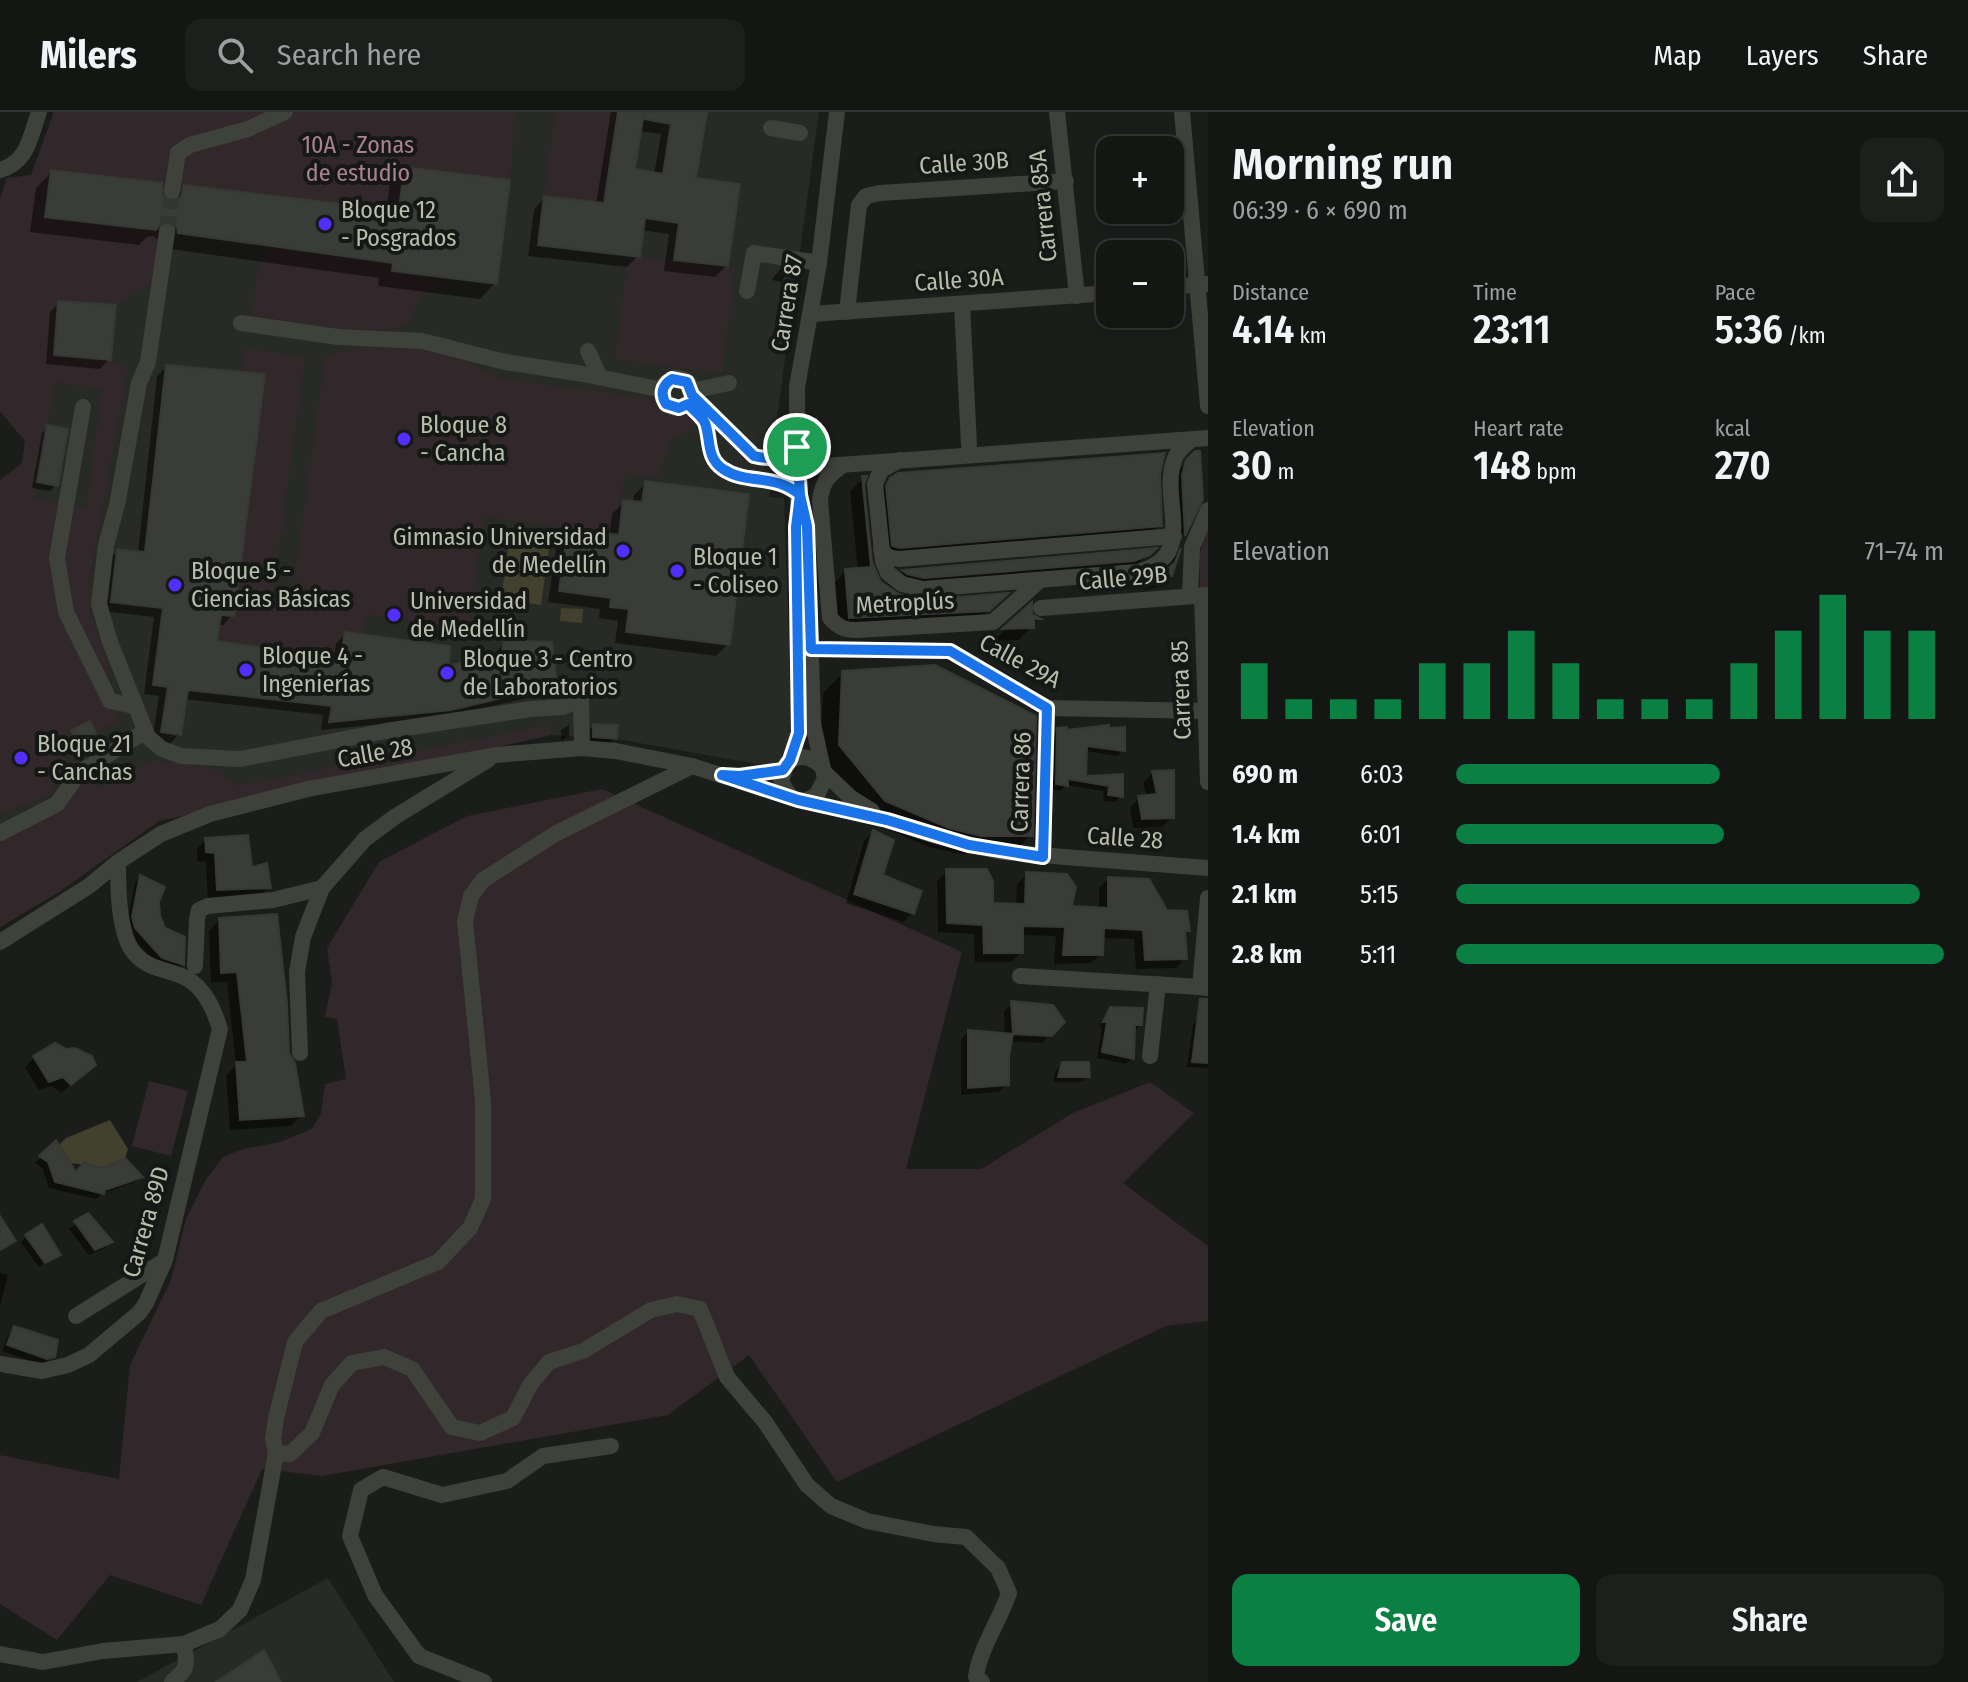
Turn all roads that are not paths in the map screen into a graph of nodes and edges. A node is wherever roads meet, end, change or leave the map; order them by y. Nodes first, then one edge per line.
1 (39, 112) edge
2 (285, 112) edge
3 (837, 112) edge
4 (1057, 112) edge
5 (1182, 112) edge
6 (771, 128) dead end
7 (800, 133) dead end
8 (0, 170) edge
9 (1066, 181) junction
10 (172, 191) tunnel mouth
11 (167, 232) tunnel mouth
12 (819, 263) junction
13 (1203, 284) edge
14 (747, 291) dead end
15 (1096, 294) edge
16 (1077, 296) junction
17 (962, 305) junction
18 (847, 312) junction
19 (811, 314) junction
20 (241, 323) dead end
21 (588, 351) dead end
22 (600, 377) junction
23 (729, 383) dead end
24 (691, 397) junction
25 (1208, 406) edge
26 (83, 407) dead end
27 (1200, 439) edge
28 (969, 445) dead end
29 (797, 447) junction
30 (900, 460) junction
31 (844, 464) junction
32 (798, 468) junction
33 (800, 498) junction
34 (1208, 510) edge
35 (1174, 536) junction
36 (881, 550) junction
37 (1039, 581) junction
38 (1200, 596) edge
39 (1041, 608) dead end
40 (811, 649) junction
41 (134, 706) junction
42 (1047, 708) junction
43 (1207, 711) edge
44 (144, 732) junction
45 (582, 748) junction
46 (496, 755) junction
47 (786, 765) junction
48 (692, 766) junction
49 (822, 769) junction
50 (722, 775) junction
51 (1208, 782) edge
52 (798, 799) junction
53 (887, 820) junction
54 (0, 833) edge
55 (1043, 857) junction
56 (118, 862) junction
57 (1208, 868) edge
58 (322, 888) junction
59 (1208, 898) edge
60 (0, 942) edge
61 (195, 966) dead end
62 (1020, 976) dead end
63 (1158, 984) junction
64 (1204, 987) edge
65 (300, 1053) dead end
66 (1150, 1056) dead end
67 (165, 1260) junction
68 (76, 1316) dead end
69 (0, 1364) edge
70 (611, 1446) dead end
71 (276, 1453) junction
72 (184, 1644) junction
73 (0, 1654) edge
74 (172, 1682) edge
75 (484, 1682) edge
76 (982, 1682) edge

1 - 8 street
2 - 10 street
3 - 12 street, Carrera 87
4 - 9 street, Carrera 85A
5 - 13 street
6 - 7 street
9 - 16 street, Carrera 85A
9 - 18 street, Calle 30B
11 - 41 street
12 - 14 street
12 - 19 street, Carrera 87
13 - 25 street
15 - 16 street, Calle 30A
16 - 17 street, Calle 30A
17 - 18 street, Calle 30A
17 - 28 street
18 - 19 street, Calle 30A
19 - 29 street, Carrera 87
20 - 22 street
21 - 22 street
22 - 24 street
23 - 24 street
24 - 29 street
24 - 33 street
26 - 41 street
27 - 30 street
27 - 35 street
29 - 32 street, Carrera 87
30 - 31 street
30 - 36 street, Metroplús
31 - 32 street
31 - 37 street, Metroplús
32 - 33 street, Carrera 87
33 - 40 street, Carrera 87
33 - 47 street, Carrera 87
34 - 38 street, Carrera 85
35 - 36 street, Metroplús
35 - 37 street, Metroplús
36 - 37 street, Metroplús
38 - 39 street, Calle 29B
38 - 43 street, Carrera 85
40 - 42 street, Calle 29A
40 - 49 street, Carrera 87
41 - 44 street
42 - 43 street, Calle 29A
42 - 55 street, Carrera 86
43 - 51 street, Carrera 85
44 - 45 street
44 - 54 street
45 - 46 street, Calle 28
45 - 48 street, Calle 28
46 - 56 street, Calle 28
46 - 58 street
47 - 49 street
47 - 50 street
47 - 52 street
48 - 50 street, Calle 28
48 - 71 street
49 - 52 street
49 - 53 street
50 - 52 street, Calle 28
52 - 53 street, Calle 28
53 - 55 street, Calle 28
55 - 57 street, Calle 28
56 - 60 street, Calle 28
56 - 67 street, Carrera 89D
58 - 61 street
58 - 65 street
59 - 64 street
62 - 63 street
63 - 64 street
63 - 66 street
67 - 68 street
67 - 69 street, Carrera 89D
70 - 75 street
71 - 72 street
71 - 76 street
72 - 73 street
72 - 74 street

